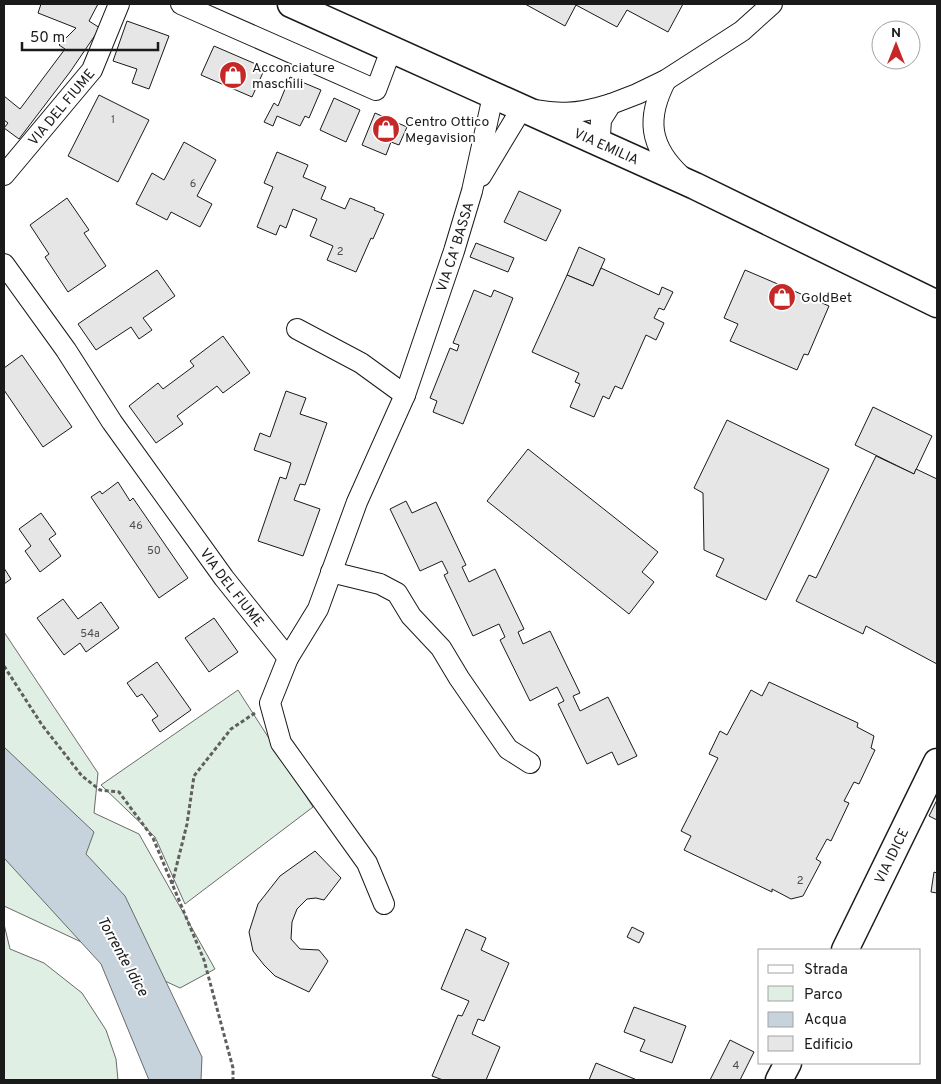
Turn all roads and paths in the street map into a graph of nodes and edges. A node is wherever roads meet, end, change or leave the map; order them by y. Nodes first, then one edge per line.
1 (119, 4) edge
2 (180, 4) edge
3 (291, 4) edge
4 (772, 4) edge
5 (391, 50) junction
6 (666, 80) junction
7 (493, 96) junction
8 (611, 104) junction
9 (522, 108) junction
10 (602, 144) junction
11 (4, 175) edge
12 (695, 186) junction
13 (472, 191) junction
14 (4, 264) edge
15 (12, 285) edge
16 (931, 299) edge
17 (297, 329) dead end
18 (405, 395) junction
19 (331, 572) junction
20 (288, 658) junction
21 (4, 666) edge
22 (270, 703) junction
23 (937, 762) edge
24 (530, 763) dead end
25 (172, 885) junction
26 (384, 904) dead end
27 (845, 949) edge
28 (787, 1064) edge
29 (234, 1080) edge
30 (779, 1080) edge

1 - 11 street, VIA DEL FIUME
2 - 5 street
3 - 5 main road, VIA EMILIA
4 - 6 street
5 - 7 main road, VIA EMILIA
6 - 8 street
6 - 12 street
7 - 9 main road, VIA EMILIA
7 - 13 street, VIA CA' BASSA
8 - 9 street
8 - 10 street
9 - 10 main road, VIA EMILIA
9 - 13 street, VIA CA' BASSA
10 - 12 main road, VIA EMILIA
12 - 16 main road, VIA EMILIA
13 - 18 street, VIA CA' BASSA
14 - 15 street, VIA DEL FIUME
15 - 20 street, VIA DEL FIUME
17 - 18 street
18 - 19 street, VIA CA' BASSA
19 - 20 street, VIA CA' BASSA
19 - 24 street
20 - 22 street
21 - 25 path
22 - 25 path
22 - 26 street
23 - 27 main road, VIA IDICE
25 - 29 path
28 - 30 main road

